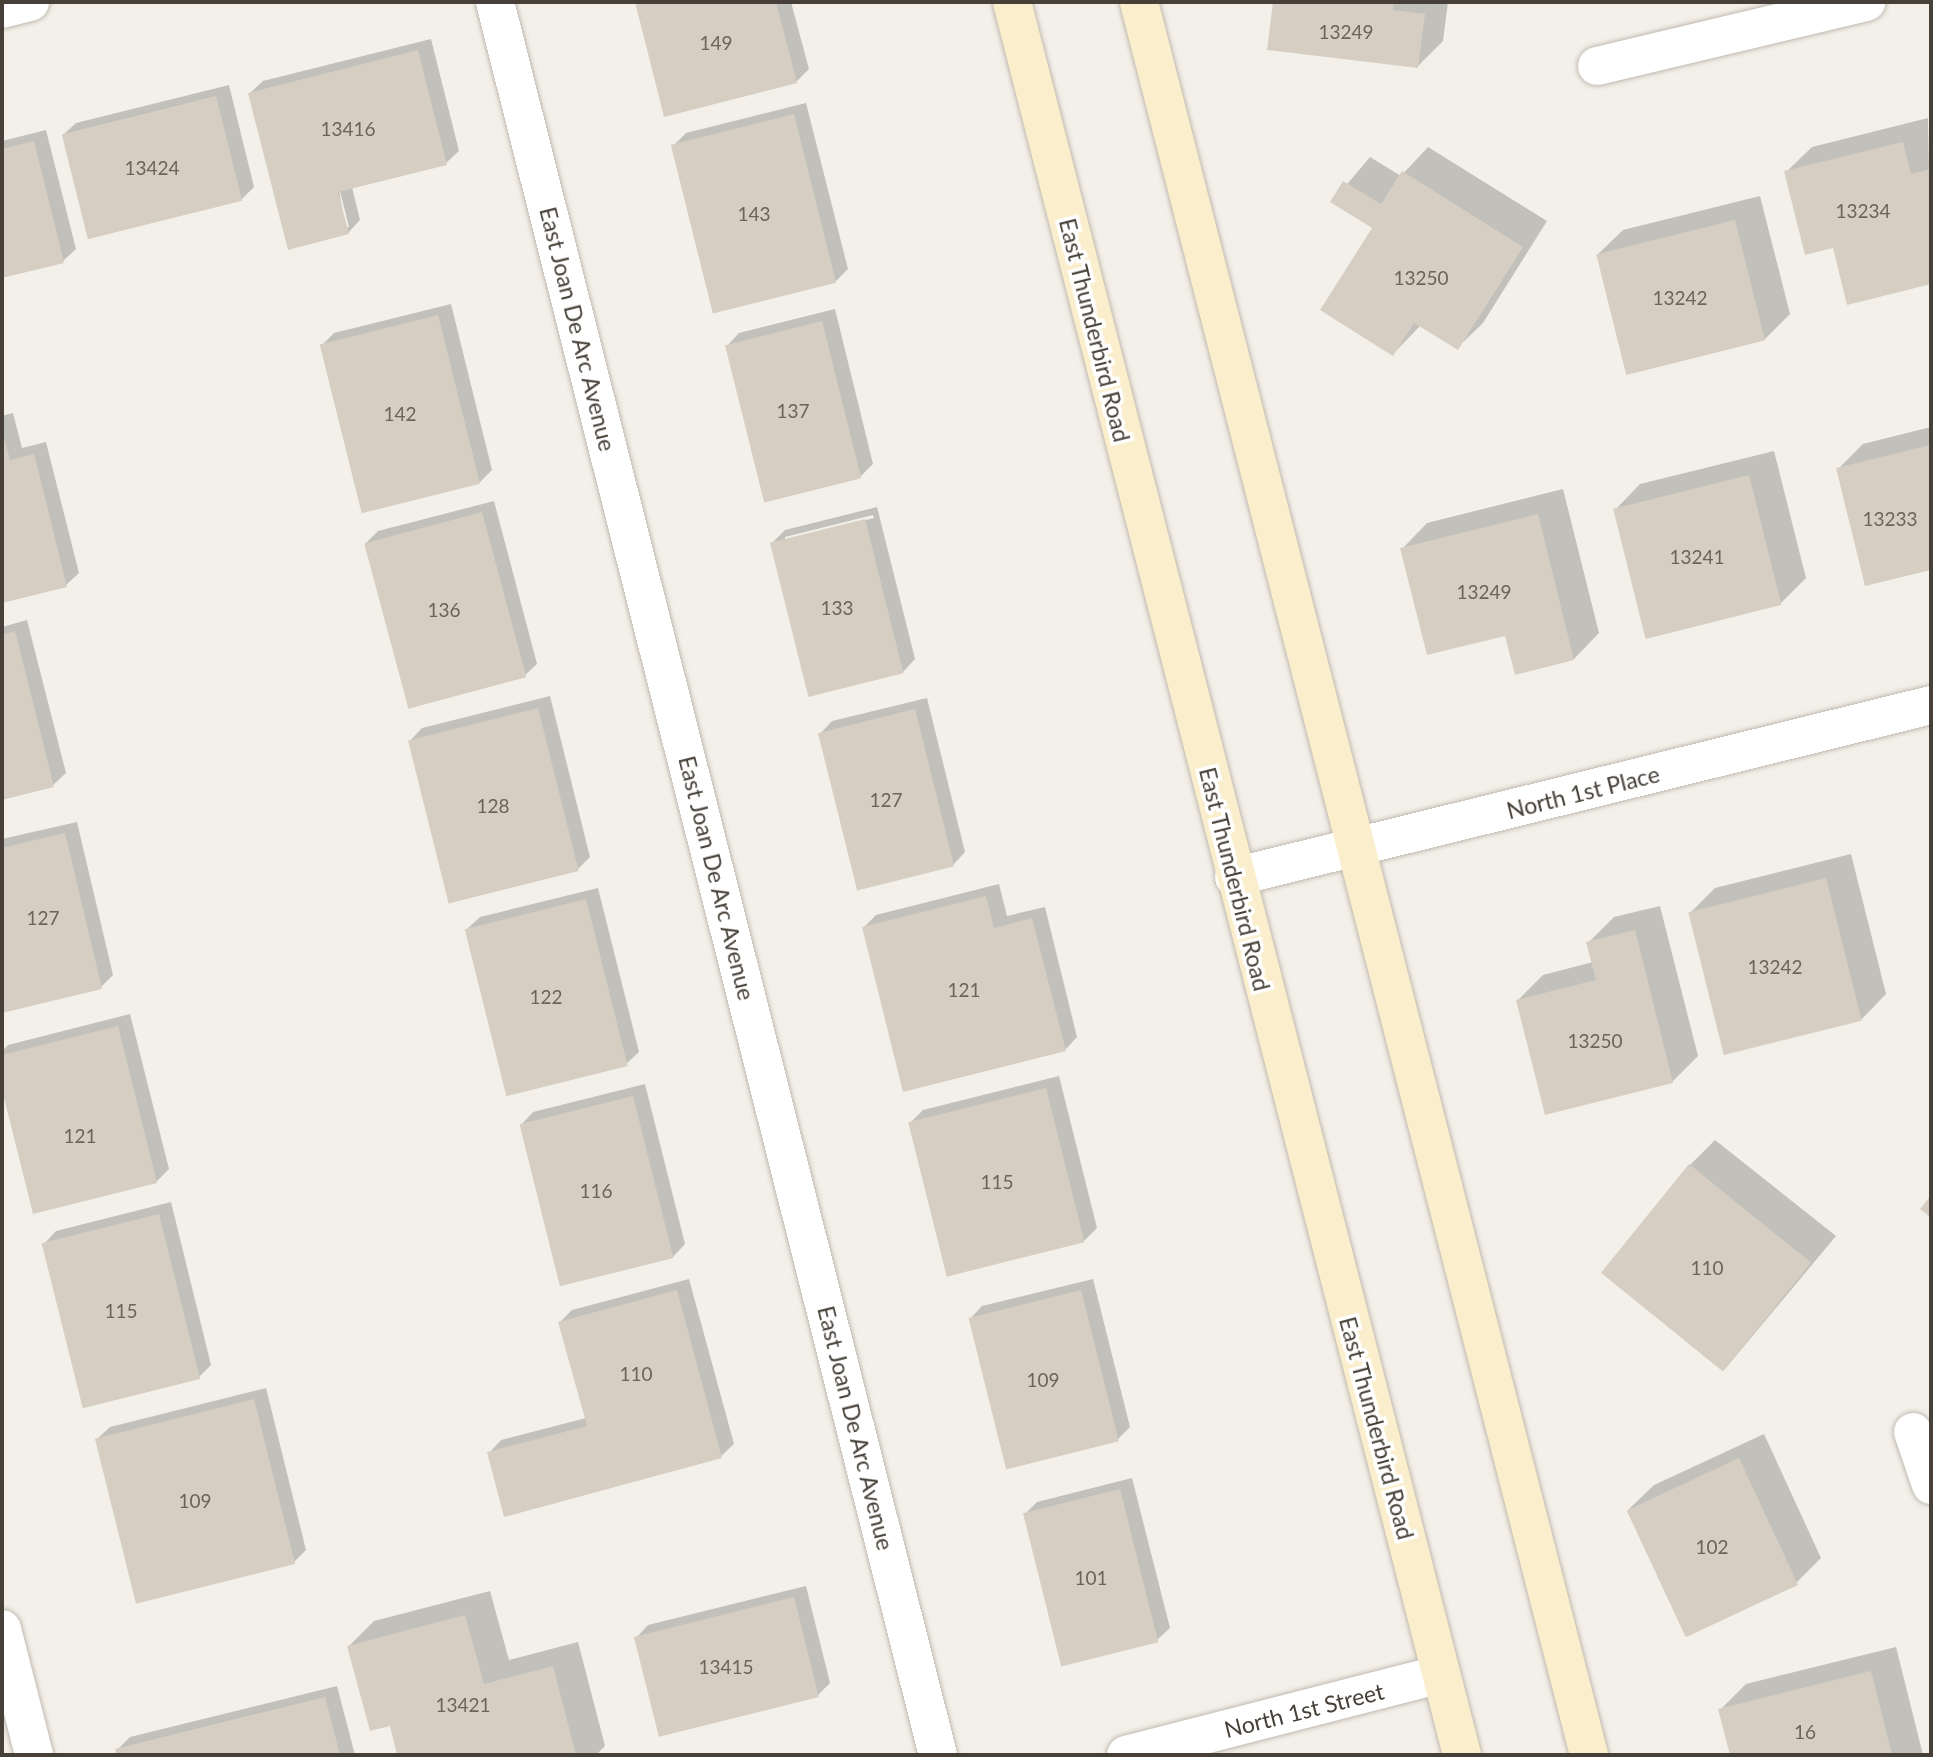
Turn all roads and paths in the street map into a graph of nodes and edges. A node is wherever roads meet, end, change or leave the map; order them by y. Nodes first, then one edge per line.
1 (30, 2) edge
2 (495, 2) edge
3 (1012, 2) edge
4 (1139, 2) edge
5 (1866, 2) edge
6 (2, 9) edge
7 (1597, 66) dead end
8 (1931, 705) edge
9 (1355, 848) junction
10 (1234, 877) junction
11 (1913, 1432) dead end
12 (1931, 1485) edge
13 (2, 1629) edge
14 (1441, 1674) junction
15 (34, 1755) edge
16 (939, 1755) edge
17 (1126, 1755) edge
18 (1462, 1755) edge
19 (1588, 1755) edge

1 - 6 street
2 - 16 street, East Joan De Arc Avenue
3 - 10 main road, East Thunderbird Road
4 - 9 main road
5 - 7 street
8 - 9 street, North 1st Place
9 - 10 street, North 1st Place
9 - 19 main road
10 - 14 main road, East Thunderbird Road
11 - 12 street
13 - 15 street
14 - 17 street, North 1st Street
14 - 18 main road, East Thunderbird Road

